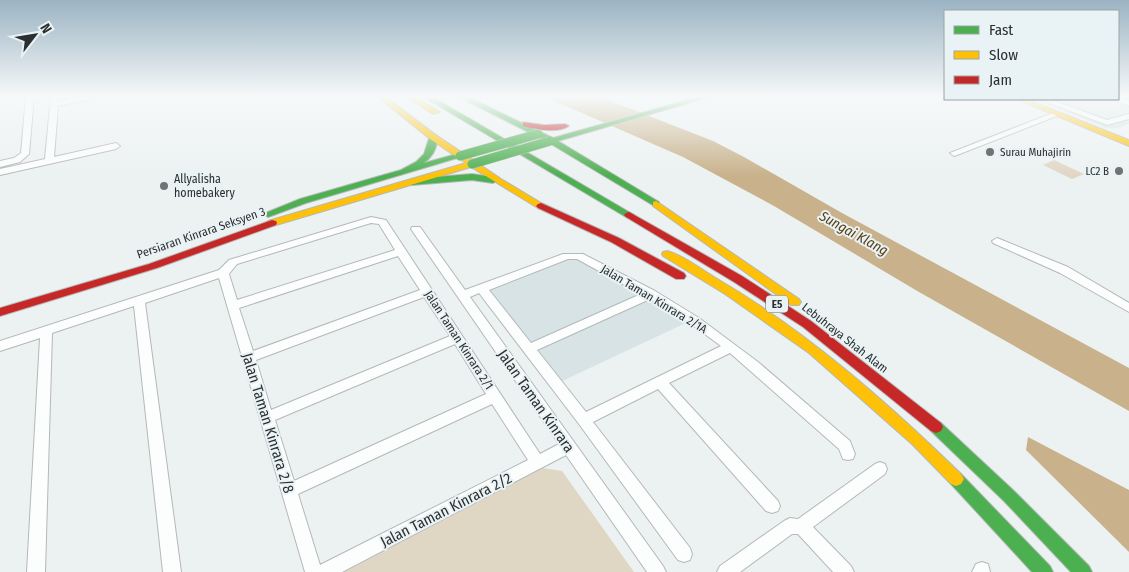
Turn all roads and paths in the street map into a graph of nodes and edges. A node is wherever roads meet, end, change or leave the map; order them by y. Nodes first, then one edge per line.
1 (28, 123) edge
2 (53, 123) edge
3 (415, 123) edge
4 (452, 123) edge
5 (472, 123) edge
6 (518, 123) edge
7 (520, 123) edge
8 (590, 123) edge
9 (594, 123) edge
10 (1035, 123) edge
11 (1079, 123) edge
12 (572, 129) junction
13 (1129, 132) edge
14 (538, 134) junction
15 (433, 137) junction
16 (1116, 138) junction
17 (550, 141) junction
18 (1129, 143) edge
19 (116, 146) dead end
20 (954, 153) dead end
21 (460, 156) junction
22 (581, 158) junction
23 (49, 161) junction
24 (0, 164) edge
25 (472, 164) junction
26 (0, 172) edge
27 (402, 173) junction
28 (498, 181) junction
29 (412, 182) junction
30 (568, 193) dead end
31 (377, 220) joint
32 (416, 229) dead end
33 (997, 241) dead end
34 (661, 250) dead end
35 (402, 251) junction
36 (223, 273) junction
37 (482, 288) junction
38 (428, 292) junction
39 (650, 294) junction
40 (464, 296) junction
41 (139, 301) junction
42 (0, 303) edge
43 (232, 306) junction
44 (1129, 308) edge
45 (0, 312) edge
46 (46, 331) junction
47 (458, 338) junction
48 (0, 346) edge
49 (730, 347) junction
50 (528, 349) junction
51 (813, 350) junction
52 (248, 358) junction
53 (660, 382) junction
54 (496, 396) junction
55 (266, 418) junction
56 (584, 420) junction
57 (969, 442) dead end
58 (568, 446) junction
59 (848, 454) dead end
60 (538, 463) junction
61 (880, 469) dead end
62 (1004, 475) dead end
63 (289, 491) junction
64 (772, 506) dead end
65 (802, 527) junction
66 (684, 554) dead end
67 (36, 572) edge
68 (172, 572) edge
69 (314, 572) edge
70 (324, 572) edge
71 (658, 572) edge
72 (726, 572) edge
73 (845, 572) edge
74 (1044, 572) edge
75 (1083, 572) edge

1 - 24 street
2 - 23 street
3 - 15 main road
4 - 30 main road
5 - 75 main road, Lebuhraya Shah Alam / E5
6 - 14 main road
7 - 12 main road
8 - 12 main road
9 - 12 main road
10 - 20 street
11 - 16 main road
12 - 14 main road
12 - 17 main road
12 - 22 main road
13 - 16 main road
14 - 17 main road
14 - 21 main road, bridge
15 - 21 main road
15 - 27 main road
16 - 18 main road
17 - 22 main road
17 - 25 main road, bridge
19 - 23 street
21 - 25 main road
21 - 27 main road
22 - 57 main road
23 - 26 street
25 - 28 main road
25 - 29 main road
27 - 42 main road, Persiaran Kinrara Seksyen 3
28 - 29 main road
28 - 51 main road
29 - 45 main road, Persiaran Kinrara Seksyen 3
31 - 35 street, Jalan Taman Kinrara 2/1
31 - 36 street
32 - 40 street, Jalan Taman Kinrara
33 - 44 street
34 - 51 main road, E5
35 - 38 street, Jalan Taman Kinrara 2/1
35 - 43 street
36 - 41 street
36 - 43 street, Jalan Taman Kinrara 2/8
37 - 39 street, Jalan Taman Kinrara 2/1A
37 - 40 street, Jalan Taman Kinrara 2/1A
37 - 50 street
38 - 47 street, Jalan Taman Kinrara 2/1
38 - 52 street
39 - 49 street, Jalan Taman Kinrara 2/1A
39 - 50 street
40 - 58 street, Jalan Taman Kinrara
41 - 46 street
41 - 68 street
43 - 52 street, Jalan Taman Kinrara 2/8
46 - 48 street
46 - 67 street
47 - 54 street, Jalan Taman Kinrara 2/1
47 - 55 street
49 - 53 street
49 - 59 street, Jalan Taman Kinrara 2/1A
50 - 56 street
51 - 74 main road, E5
52 - 55 street, Jalan Taman Kinrara 2/8
53 - 56 street
53 - 64 street
54 - 60 street, Jalan Taman Kinrara 2/1
54 - 63 street
55 - 63 street, Jalan Taman Kinrara 2/8
56 - 66 street
58 - 60 street, Jalan Taman Kinrara 2/2
58 - 71 street, Jalan Taman Kinrara
60 - 70 street, Jalan Taman Kinrara 2/2
61 - 65 street
62 - 75 main road
63 - 69 street, Jalan Taman Kinrara 2/8
65 - 72 street
65 - 73 street

